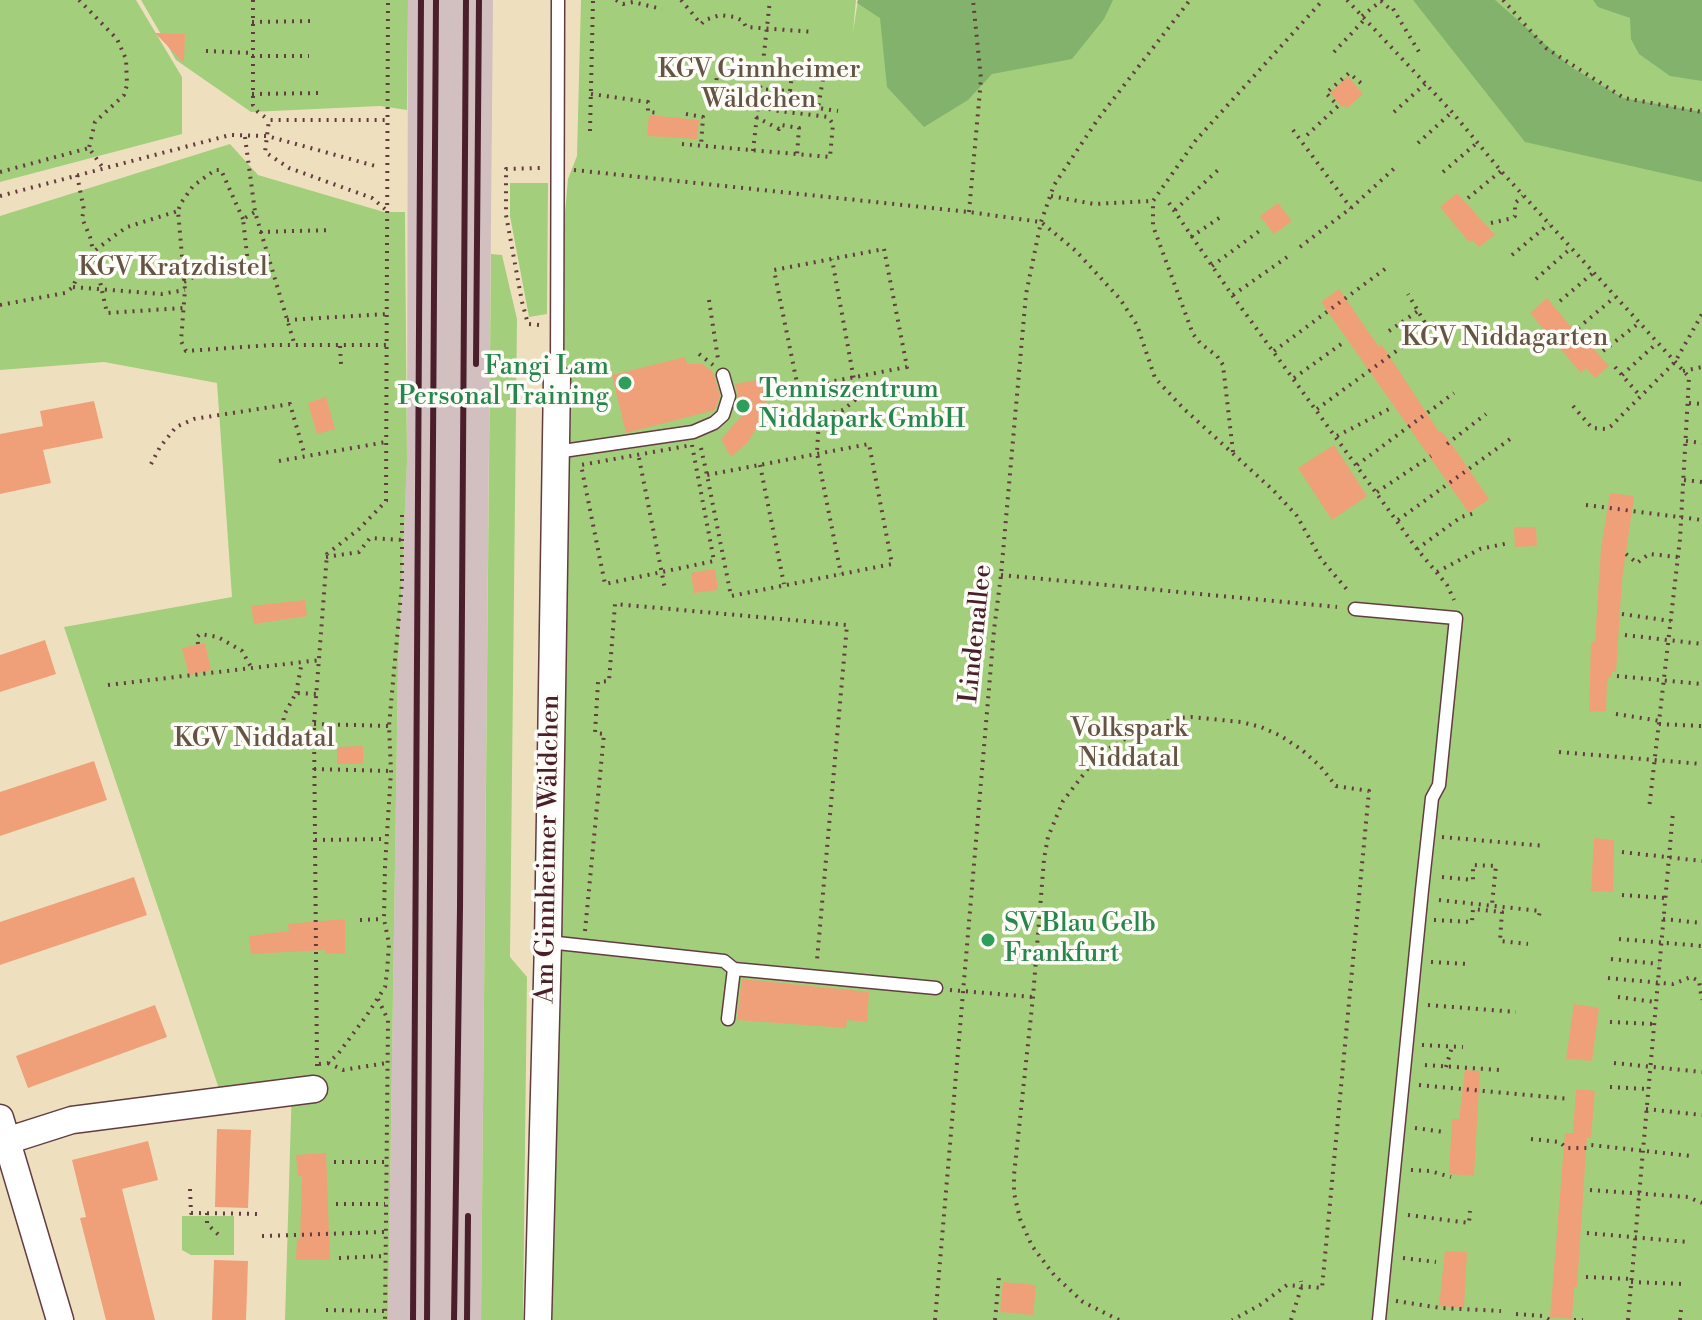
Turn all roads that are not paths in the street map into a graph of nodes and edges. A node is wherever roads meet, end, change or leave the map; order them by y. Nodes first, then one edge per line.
1 (558, 0) edge
2 (721, 373) road end
3 (557, 378) joint
4 (556, 452) junction
5 (1359, 609) road end
6 (548, 942) junction
7 (734, 969) junction
8 (936, 988) road end
9 (728, 1019) dead end
10 (315, 1077) road end
11 (2, 1134) edge
12 (60, 1320) edge
13 (538, 1320) edge
14 (1379, 1320) edge

1 - 3 lane
2 - 4 lane
3 - 4 street, Am Ginnheimer Wäldchen
4 - 6 street, Am Ginnheimer Wäldchen
5 - 14 lane
6 - 7 lane
6 - 13 street, Am Ginnheimer Wäldchen
7 - 8 lane
7 - 9 lane
10 - 11 street
11 - 12 street

